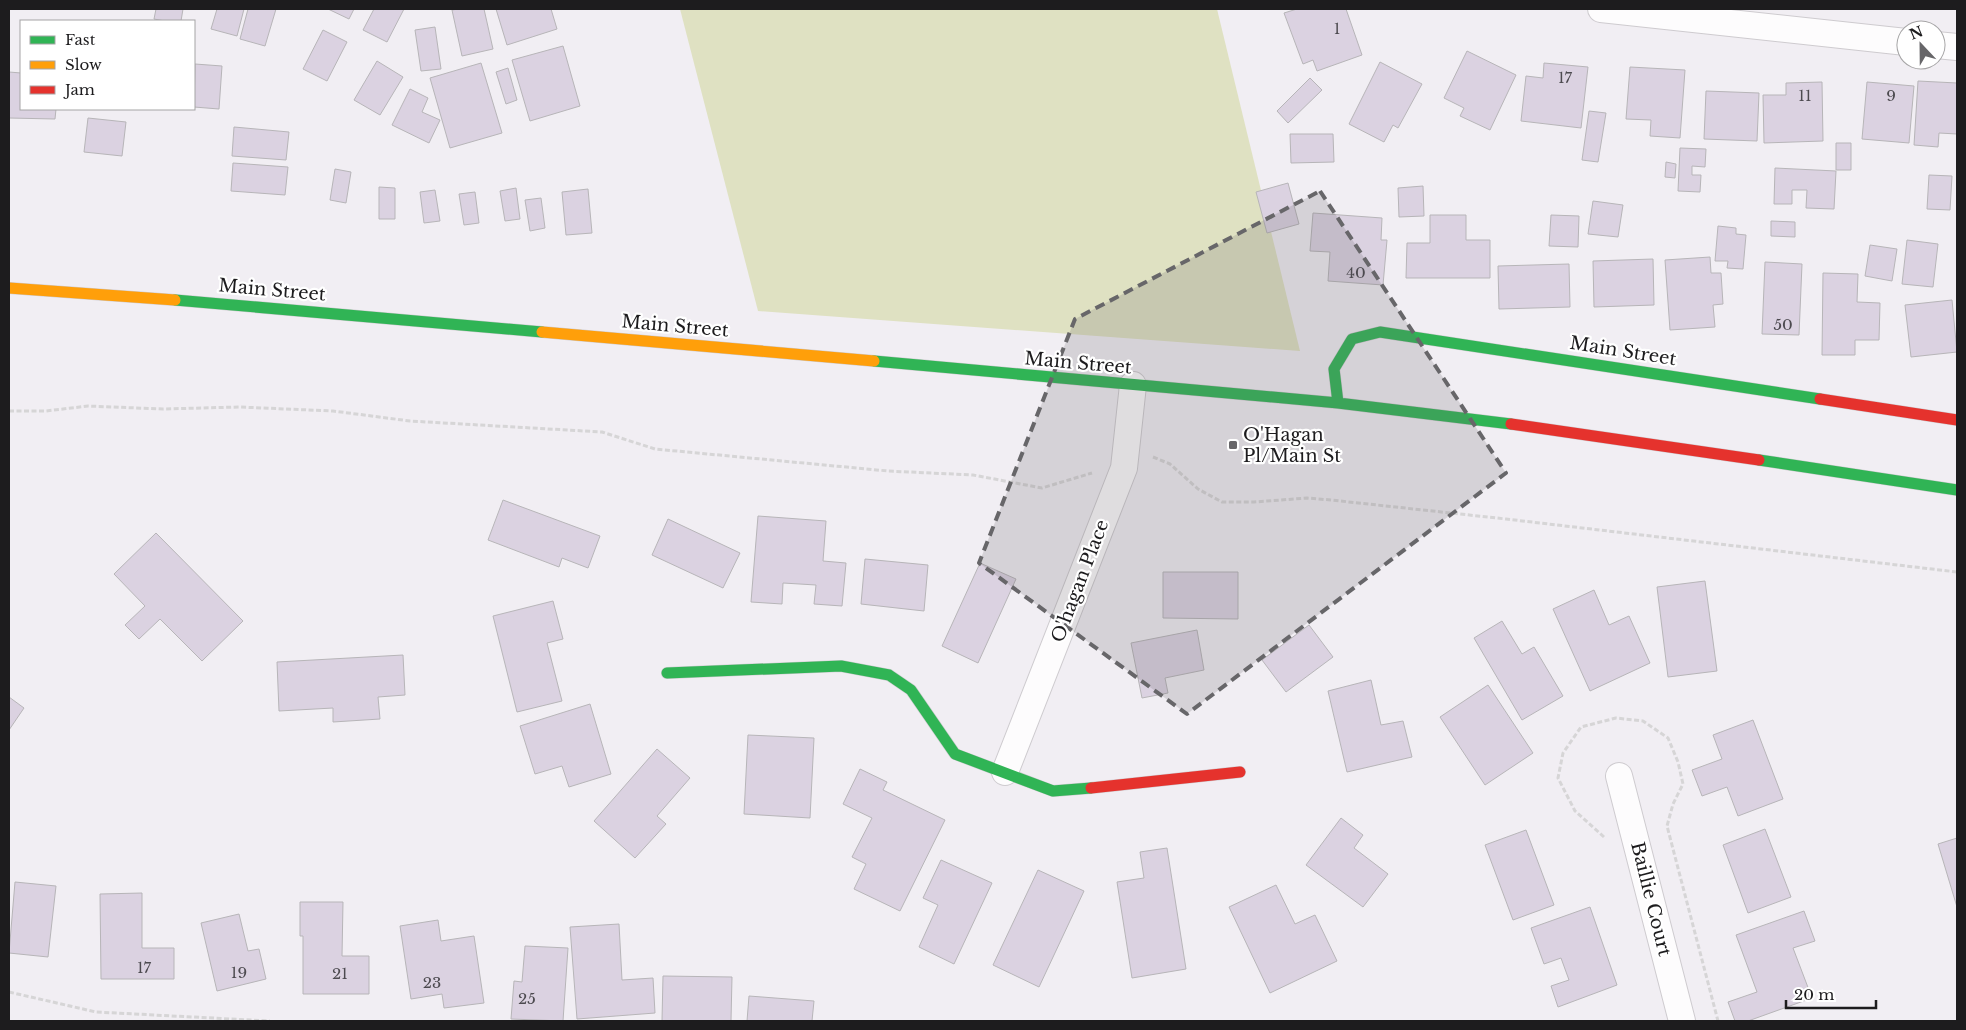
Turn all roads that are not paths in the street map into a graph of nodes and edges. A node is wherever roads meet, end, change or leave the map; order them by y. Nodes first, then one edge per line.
1 (1601, 9) edge
2 (1720, 15) edge
3 (1896, 41) edge
4 (9, 288) edge
5 (1133, 385) junction
6 (1338, 403) junction
7 (1957, 420) edge
8 (1957, 490) edge
9 (667, 673) dead end
10 (1005, 772) junction
11 (1240, 772) dead end
12 (1619, 776) dead end
13 (1682, 1021) edge

1 - 2 street
2 - 3 street
4 - 5 main road, Main Street
5 - 6 main road, Main Street
5 - 10 street, O'hagan Place
6 - 7 main road, Main Street
6 - 8 main road, Main Street
9 - 10 main road
10 - 11 main road
12 - 13 street, Baillie Court

